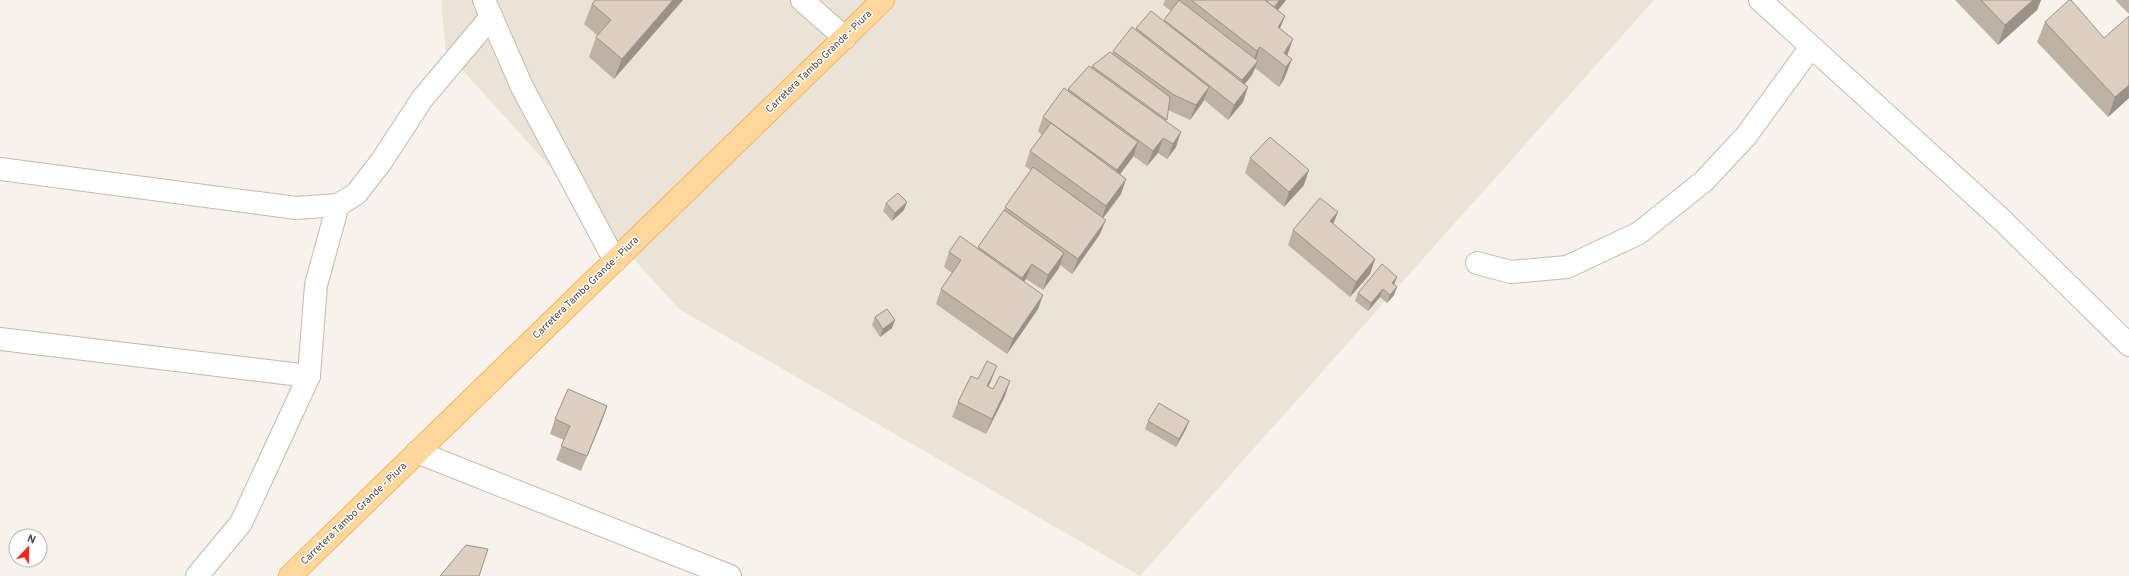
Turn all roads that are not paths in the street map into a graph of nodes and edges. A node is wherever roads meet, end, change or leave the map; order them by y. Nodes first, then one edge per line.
1 (802, 0) edge
2 (883, 0) edge
3 (1760, 0) edge
4 (487, 8) edge
5 (845, 38) junction
6 (1811, 46) junction
7 (0, 169) edge
8 (338, 205) junction
9 (615, 261) junction
10 (1477, 263) dead end
11 (0, 339) edge
12 (2129, 345) edge
13 (309, 376) junction
14 (417, 452) junction
15 (197, 576) edge
16 (290, 576) edge
17 (730, 576) edge

1 - 5 street
2 - 5 main road, Carretera Tambo Grande - Piura
3 - 6 street
4 - 8 street
4 - 9 street
5 - 9 main road, Carretera Tambo Grande - Piura
6 - 10 street
6 - 12 street
7 - 8 street
8 - 13 street
9 - 14 main road, Carretera Tambo Grande - Piura
11 - 13 street
13 - 15 street
14 - 16 main road, Carretera Tambo Grande - Piura
14 - 17 street

